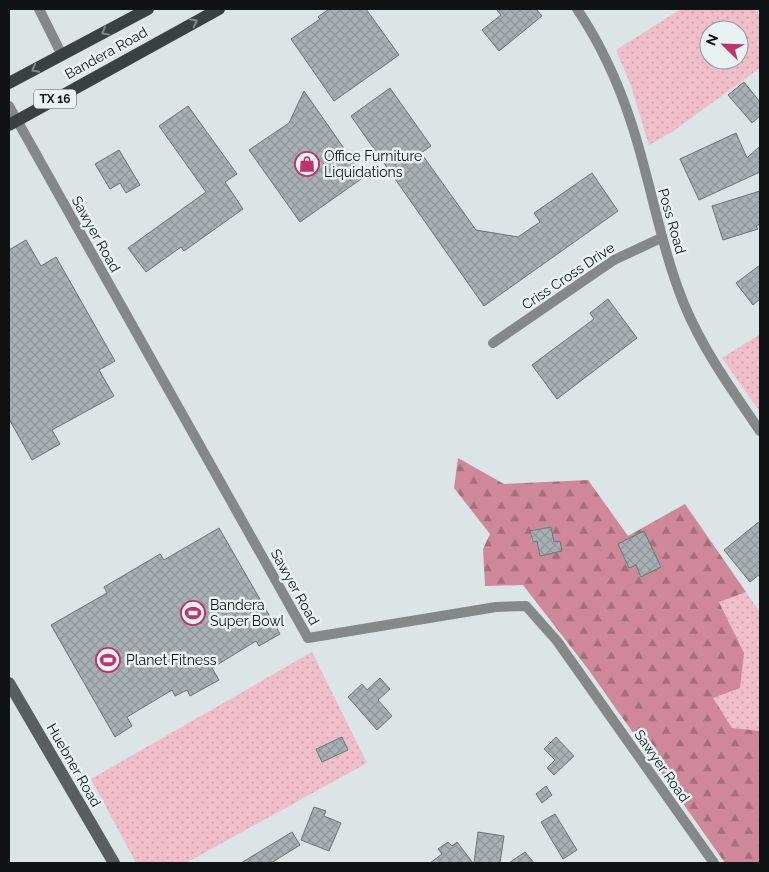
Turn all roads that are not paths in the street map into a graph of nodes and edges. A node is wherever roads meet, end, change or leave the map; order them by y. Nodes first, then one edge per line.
1 (39, 9) edge
2 (148, 9) edge
3 (219, 9) edge
4 (577, 9) edge
5 (62, 55) junction
6 (9, 84) edge
7 (9, 106) edge
8 (13, 123) edge
9 (661, 238) junction
10 (493, 343) dead end
11 (760, 431) edge
12 (9, 682) edge
13 (114, 863) edge
14 (714, 863) edge

1 - 5 street
2 -> 5 main road, Bandera Road / TX 16
8 -> 3 main road, Bandera Road / TX 16
4 - 9 street, Poss Road
5 -> 6 main road, Bandera Road / TX 16
7 - 8 street, Sawyer Road
8 - 14 street, Sawyer Road
9 - 10 street, Criss Cross Drive
9 - 11 street, Poss Road
12 - 13 street, Huebner Road

